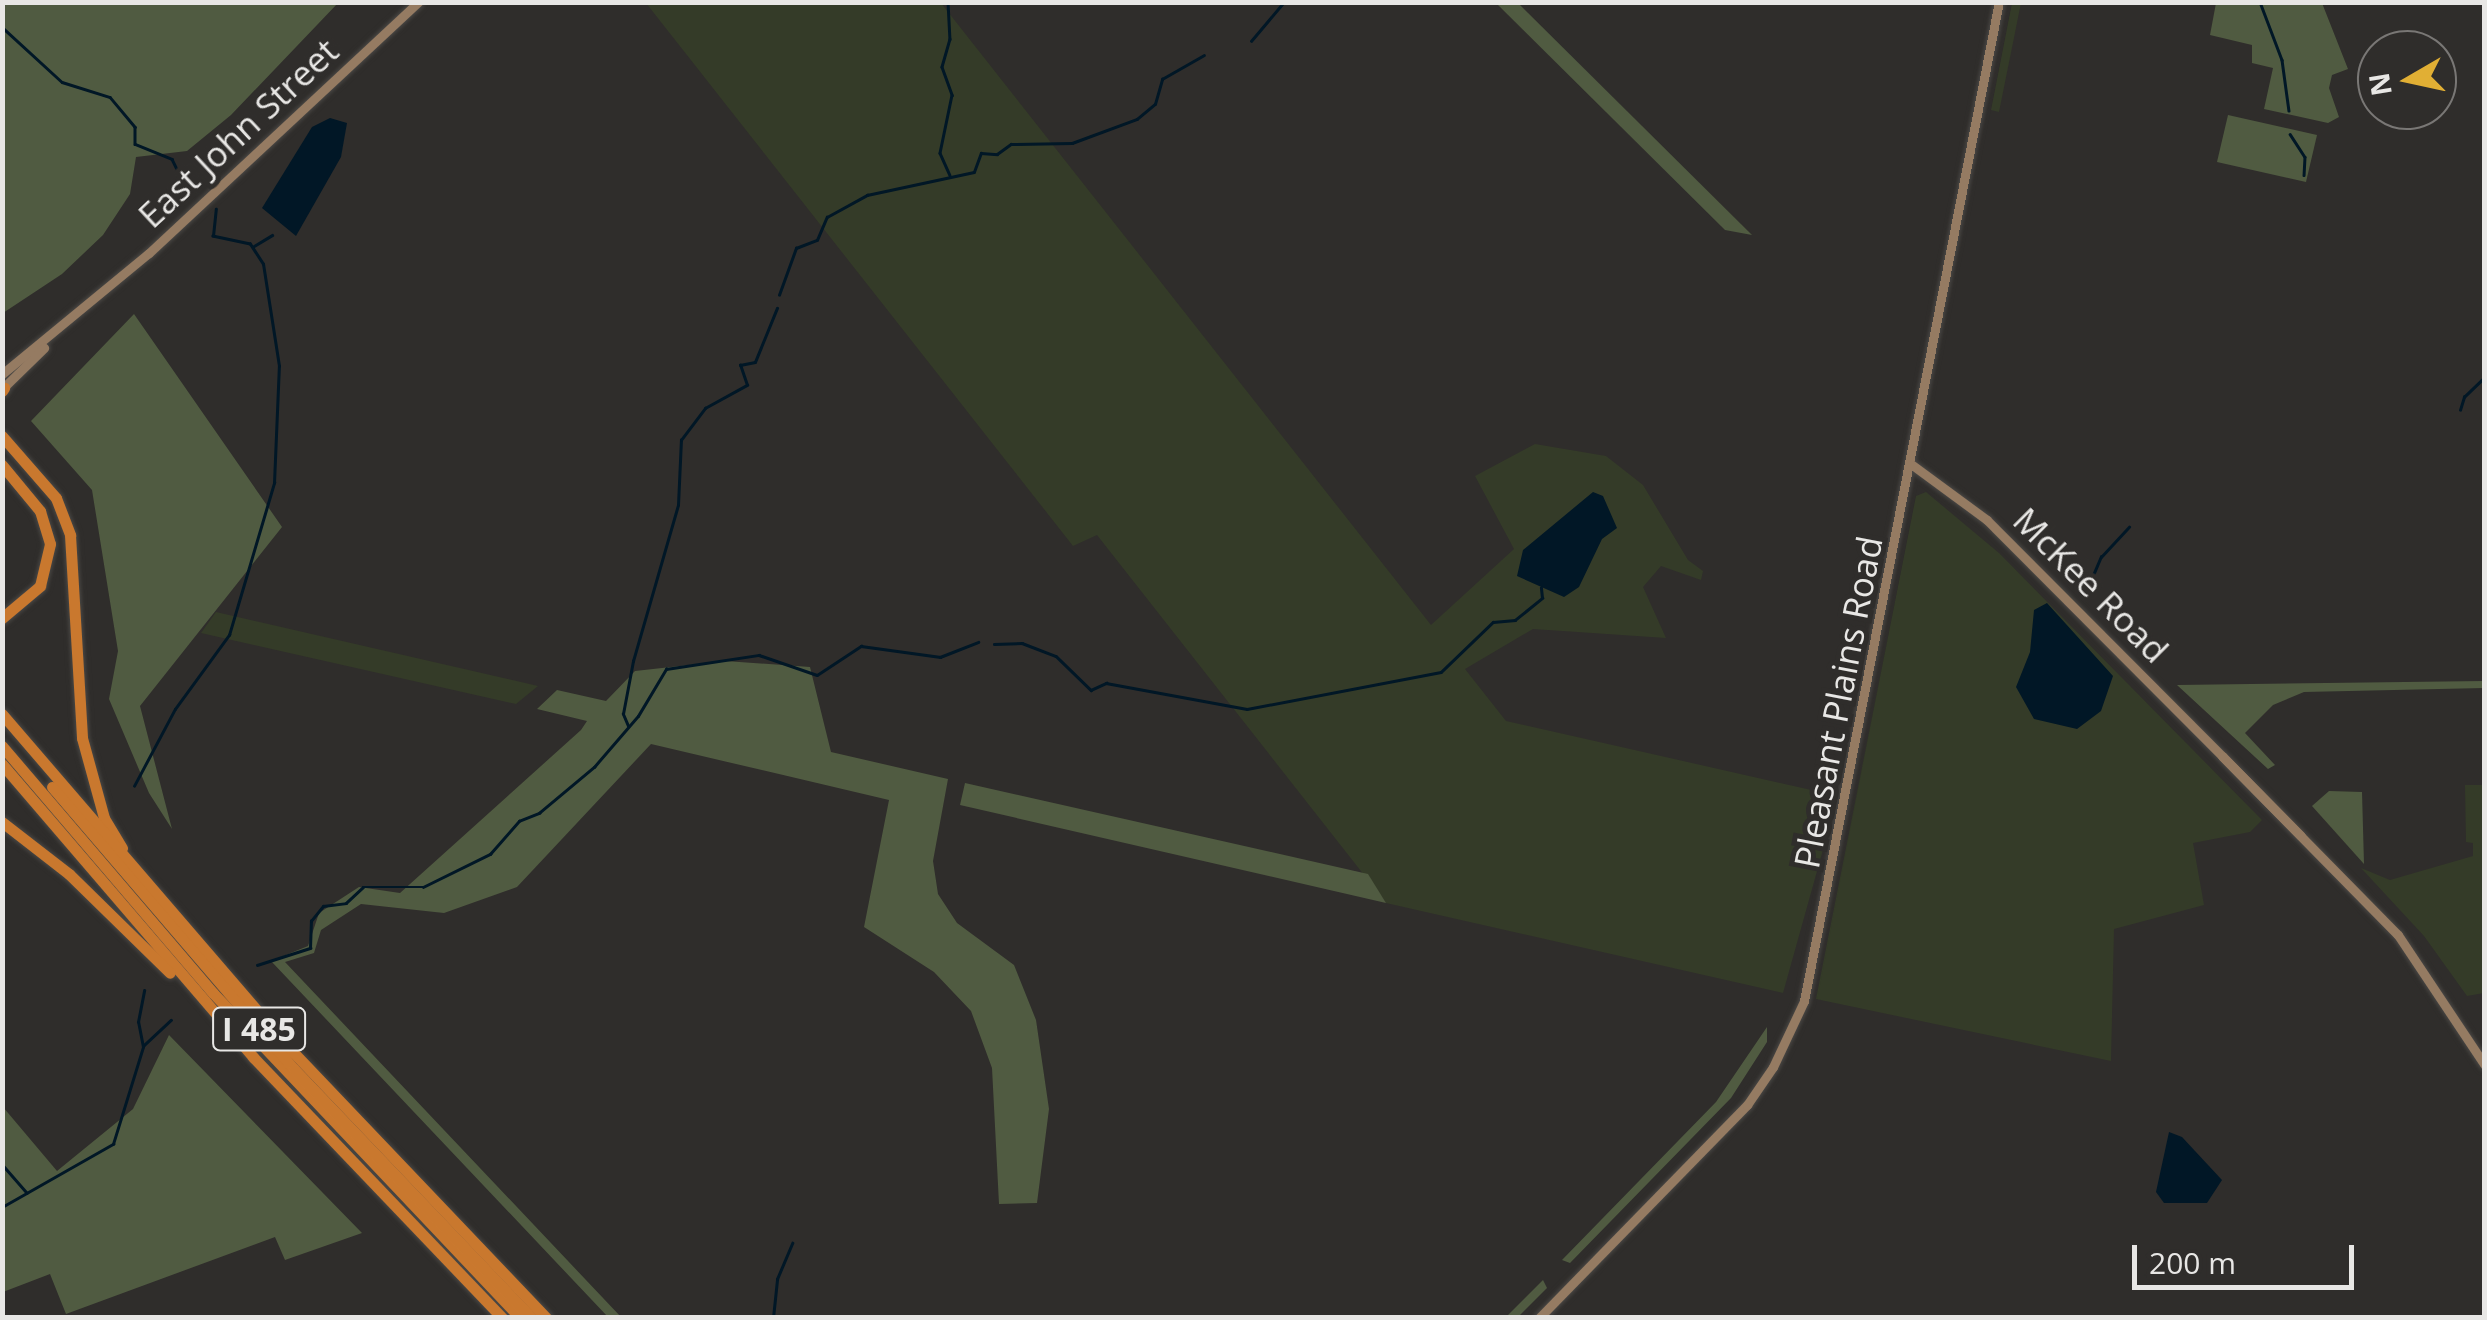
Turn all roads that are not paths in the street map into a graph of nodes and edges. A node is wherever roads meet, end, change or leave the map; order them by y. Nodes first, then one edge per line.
1 (418, 2) edge
2 (1999, 2) edge
3 (94, 301) junction
4 (2, 374) edge
5 (3, 389) edge
6 (2, 428) edge
7 (2, 436) edge
8 (18, 453) junction
9 (2, 464) edge
10 (1911, 464) junction
11 (2, 618) edge
12 (2, 714) edge
13 (2, 726) edge
14 (2, 746) edge
15 (2, 764) edge
16 (2, 822) edge
17 (153, 893) junction
18 (203, 1001) junction
19 (2484, 1064) edge
20 (502, 1318) edge
21 (520, 1318) edge
22 (532, 1318) edge
23 (546, 1318) edge
24 (1539, 1318) edge

1 - 3 street, East John Street
2 - 10 street, Pleasant Plains Road
3 - 4 street, East John Street
3 - 5 street, East John Street
6 - 8 highway
7 - 8 highway
8 - 17 highway
9 - 11 highway
10 - 19 street, McKee Road
10 - 24 street, Pleasant Plains Road
12 - 17 highway, I 485
13 - 22 highway, I 485
14 - 21 highway, I 485
15 - 18 highway, I 485
16 - 18 highway
17 - 23 highway, I 485
18 - 20 highway, I 485

